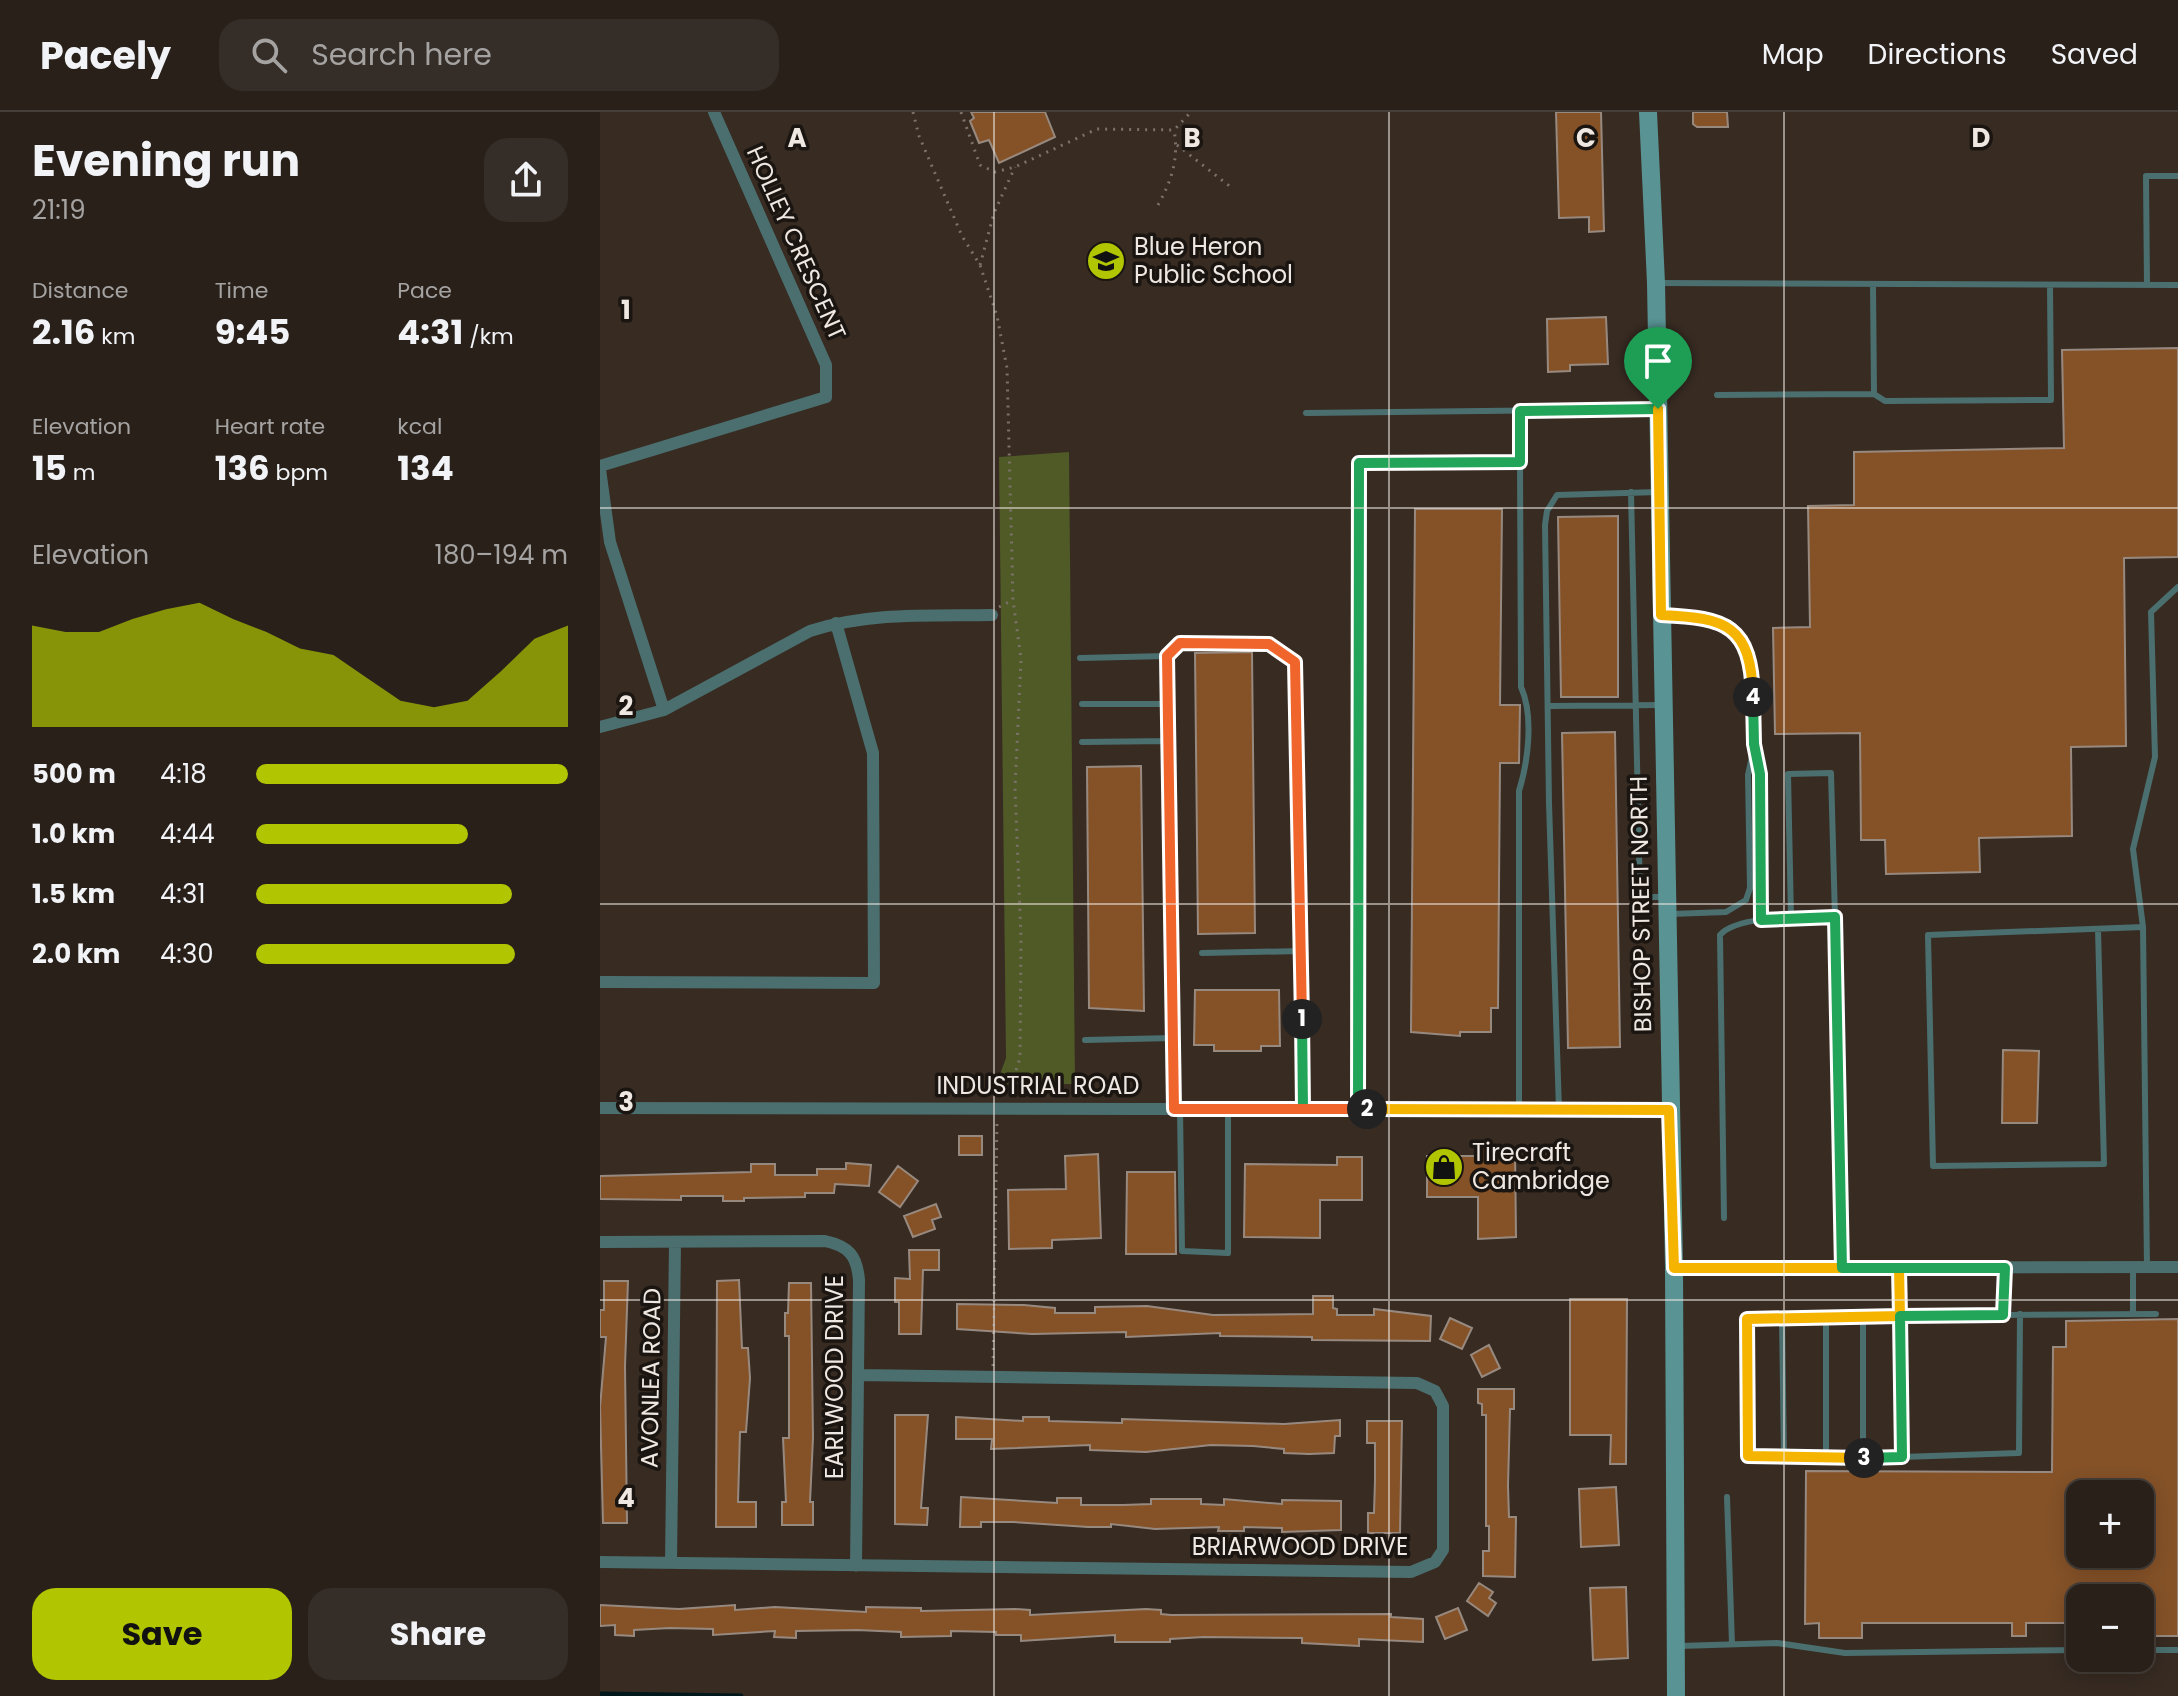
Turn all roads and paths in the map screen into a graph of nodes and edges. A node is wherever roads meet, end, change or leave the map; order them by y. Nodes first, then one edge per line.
1 (714, 112) edge
2 (919, 112) edge
3 (961, 112) edge
4 (1191, 112) edge
5 (1648, 112) edge
6 (913, 113) edge
7 (1174, 130) junction
8 (1177, 145) junction
9 (1015, 167) junction
10 (2178, 176) edge
11 (1232, 188) dead end
12 (1158, 205) dead end
13 (980, 265) junction
14 (1656, 283) junction
15 (2050, 285) junction
16 (2147, 285) junction
17 (2178, 285) edge
18 (1873, 286) junction
19 (1874, 394) junction
20 (1717, 395) dead end
21 (1658, 409) junction
22 (1520, 411) junction
23 (1306, 413) dead end
24 (1520, 462) junction
25 (600, 467) edge
26 (1631, 492) junction
27 (1659, 492) junction
28 (2178, 587) edge
29 (992, 615) dead end
30 (1661, 615) junction
31 (836, 623) junction
32 (1167, 656) junction
33 (1080, 658) dead end
34 (1082, 704) dead end
35 (1168, 704) junction
36 (1662, 705) junction
37 (1549, 706) junction
38 (1636, 706) junction
39 (664, 710) junction
40 (600, 727) edge
41 (1169, 741) junction
42 (1082, 742) dead end
43 (1754, 744) junction
44 (1665, 906) junction
45 (1835, 917) junction
46 (1791, 918) junction
47 (1761, 920) junction
48 (2143, 927) junction
49 (2098, 929) junction
50 (1301, 951) junction
51 (1202, 953) dead end
52 (600, 982) edge
53 (1173, 1038) junction
54 (1085, 1040) dead end
55 (997, 1095) dead end
56 (600, 1108) edge
57 (1177, 1109) junction
58 (1228, 1109) junction
59 (1303, 1109) junction
60 (1358, 1109) junction
61 (1519, 1109) junction
62 (1559, 1110) junction
63 (1669, 1110) junction
64 (997, 1121) dead end
65 (1724, 1218) dead end
66 (600, 1242) edge
67 (675, 1243) junction
68 (2140, 1267) junction
69 (2178, 1267) edge
70 (1674, 1268) junction
71 (1842, 1268) junction
72 (1899, 1268) junction
73 (2005, 1268) junction
74 (2020, 1314) junction
75 (2133, 1314) junction
76 (2156, 1314) dead end
77 (2003, 1315) junction
78 (1863, 1316) junction
79 (1900, 1316) junction
80 (1826, 1317) junction
81 (1782, 1318) junction
82 (858, 1375) junction
83 (993, 1378) junction
84 (1784, 1457) junction
85 (1826, 1457) junction
86 (1902, 1457) junction
87 (1863, 1458) junction
88 (1727, 1497) dead end
89 (600, 1562) edge
90 (671, 1563) junction
91 (856, 1566) junction
92 (1732, 1644) junction
93 (1675, 1646) junction
94 (2066, 1650) edge
95 (2154, 1650) edge
96 (2178, 1650) edge
97 (1676, 1696) edge

1 - 25 street, HOLLEY CRESCENT
2 - 6 path
3 - 9 path
4 - 7 path
5 - 14 main road, BISHOP STREET NORTH
6 - 13 path
7 - 8 path
7 - 9 path
8 - 11 path
8 - 12 path
9 - 13 path
10 - 16 lane
13 - 55 path
14 - 18 lane
14 - 21 main road, BISHOP STREET NORTH
15 - 16 lane
15 - 18 lane
15 - 19 lane
16 - 17 lane
18 - 19 lane
19 - 20 lane
21 - 22 lane
21 - 27 main road, BISHOP STREET NORTH
22 - 23 lane
22 - 24 lane
24 - 60 lane
24 - 61 lane
25 - 39 street
26 - 27 lane
26 - 37 lane
26 - 38 lane
27 - 30 main road, BISHOP STREET NORTH
28 - 48 lane
29 - 31 street
30 - 36 main road, BISHOP STREET NORTH
30 - 43 lane
31 - 39 street
31 - 52 street
32 - 33 lane
32 - 35 lane
32 - 50 lane
34 - 35 lane
35 - 41 lane
36 - 38 lane
36 - 44 main road, BISHOP STREET NORTH
37 - 38 lane
37 - 62 lane
38 - 44 lane
39 - 40 street
41 - 42 lane
41 - 53 lane
43 - 44 lane
43 - 47 lane
44 - 63 main road, BISHOP STREET NORTH
45 - 46 lane
45 - 46 lane
45 - 71 lane
46 - 47 lane
47 - 65 lane
48 - 49 lane
48 - 68 lane
49 - 49 lane
50 - 51 lane
50 - 59 lane
53 - 54 lane
53 - 57 lane
56 - 57 street, INDUSTRIAL ROAD
57 - 58 street, INDUSTRIAL ROAD
57 - 58 lane
58 - 59 street, INDUSTRIAL ROAD
59 - 60 street, INDUSTRIAL ROAD
60 - 61 street, INDUSTRIAL ROAD
61 - 62 street, INDUSTRIAL ROAD
62 - 63 street, INDUSTRIAL ROAD
63 - 70 main road, BISHOP STREET NORTH
64 - 83 path
66 - 67 street, EARLWOOD DRIVE
67 - 82 street, EARLWOOD DRIVE
67 - 90 street, AVONLEA ROAD
68 - 69 street
68 - 73 street
68 - 75 lane
70 - 71 street
70 - 93 main road, BISHOP STREET NORTH
71 - 72 street
72 - 73 street
72 - 79 lane
73 - 77 lane
74 - 75 lane
74 - 77 lane
74 - 86 lane
75 - 76 lane
77 - 79 lane
78 - 79 lane
78 - 80 lane
78 - 87 lane
79 - 86 lane
80 - 81 lane
80 - 85 lane
81 - 84 lane
81 - 84 lane
82 - 83 street, BRIARWOOD DRIVE
82 - 91 street, EARLWOOD DRIVE
83 - 91 street, BRIARWOOD DRIVE
84 - 85 lane
85 - 87 lane
86 - 87 lane
88 - 92 lane
89 - 90 street, BRIARWOOD DRIVE
90 - 91 street, BRIARWOOD DRIVE
92 - 93 lane
92 - 94 lane
93 - 97 main road, BISHOP STREET NORTH
95 - 96 lane

